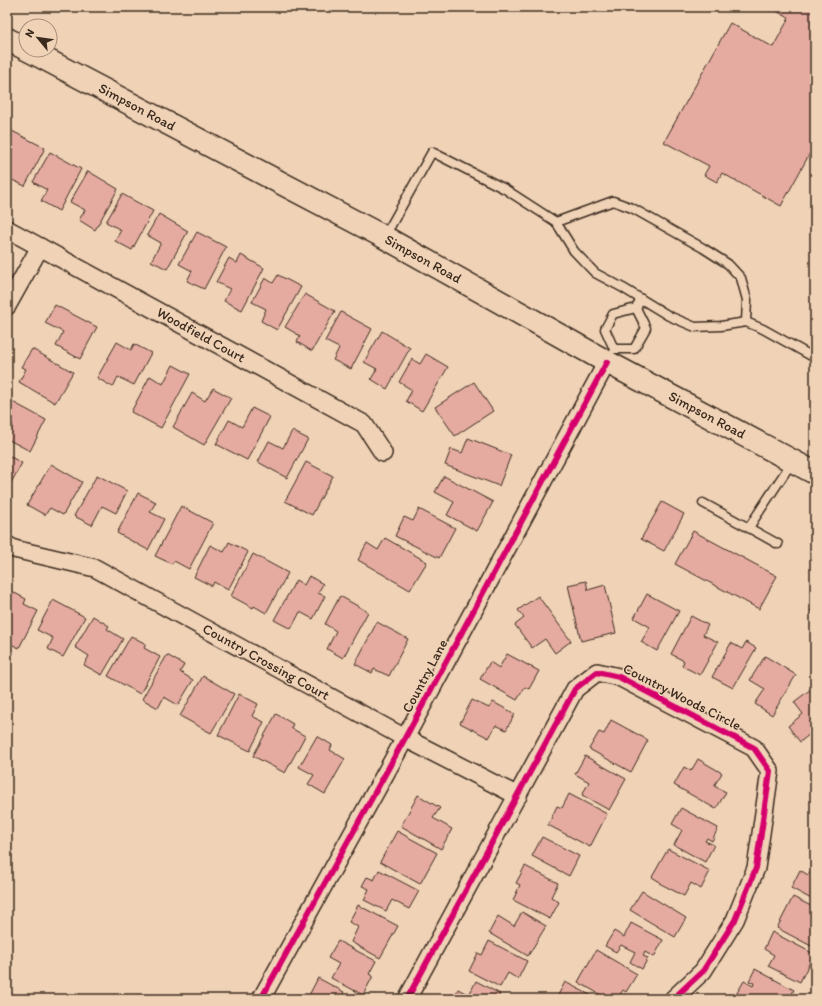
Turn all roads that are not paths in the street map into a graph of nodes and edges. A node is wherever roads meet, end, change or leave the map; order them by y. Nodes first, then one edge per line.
1 (7, 39) edge
2 (18, 45) edge
3 (42, 58) edge
4 (556, 222) junction
5 (7, 229) edge
6 (384, 237) junction
7 (40, 247) junction
8 (642, 299) junction
9 (7, 306) edge
10 (636, 308) junction
11 (746, 322) junction
12 (611, 355) junction
13 (815, 358) edge
14 (383, 453) dead end
15 (792, 461) junction
16 (815, 473) edge
17 (703, 503) dead end
18 (749, 528) junction
19 (778, 544) dead end
20 (7, 545) edge
21 (405, 738) junction
22 (518, 796) junction
23 (261, 999) edge
24 (407, 999) edge
25 (673, 999) edge

1 - 2 main road, Simpson Road
3 - 6 main road, Simpson Road
4 - 6 lane
4 - 8 lane
4 - 11 lane
5 - 7 street, Woodfield Court
6 - 12 main road, Simpson Road
7 - 9 street
7 - 14 street, Woodfield Court
8 - 10 lane
8 - 11 lane
10 - 12 lane
10 - 12 lane
11 - 13 lane
12 - 15 main road, Simpson Road
12 - 21 street, Country Lane
15 - 16 main road, Simpson Road
15 - 18 lane
17 - 18 lane
18 - 19 lane
20 - 21 street, Country Crossing Court
21 - 22 street, Country Crossing Court
21 - 23 street, Country Lane
22 - 24 street, Country Woods Circle
22 - 25 street, Country Woods Circle

